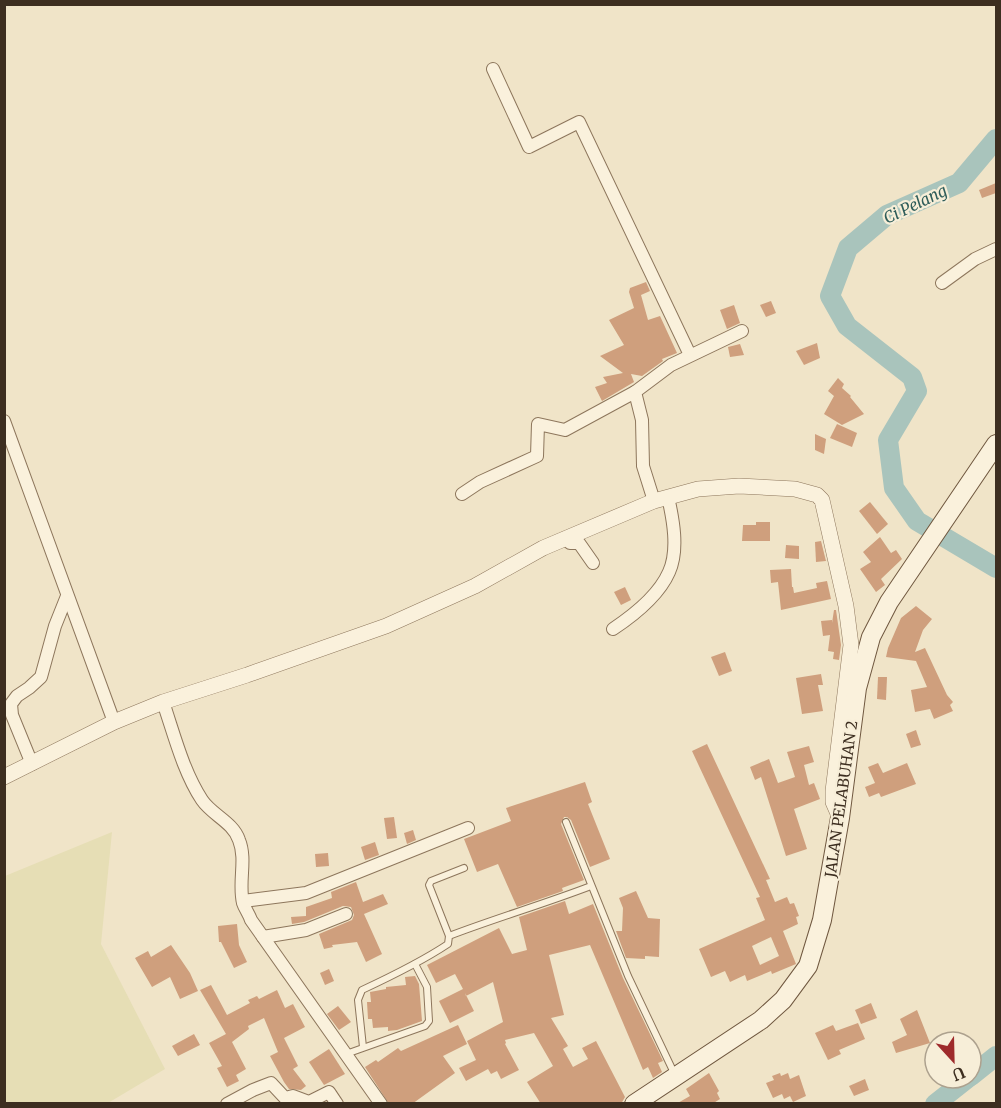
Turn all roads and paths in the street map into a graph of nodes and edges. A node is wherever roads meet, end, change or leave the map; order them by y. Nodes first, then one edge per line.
1 (493, 69) dead end
2 (996, 249) edge
3 (942, 283) dead end
4 (741, 331) dead end
5 (690, 355) junction
6 (635, 392) junction
7 (4, 421) edge
8 (996, 444) edge
9 (462, 494) dead end
10 (661, 499) junction
11 (565, 538) junction
12 (593, 563) dead end
13 (67, 596) junction
14 (614, 629) dead end
15 (163, 702) junction
16 (114, 722) junction
17 (32, 764) junction
18 (4, 777) edge
19 (840, 818) junction
20 (566, 822) dead end
21 (468, 828) dead end
22 (464, 868) dead end
23 (591, 886) junction
24 (243, 901) junction
25 (346, 914) dead end
26 (449, 936) junction
27 (263, 937) junction
28 (415, 964) junction
29 (363, 1047) junction
30 (346, 1054) junction
31 (675, 1076) junction
32 (227, 1104) edge
33 (337, 1104) edge
34 (381, 1104) edge
35 (634, 1104) edge

1 - 5 street
2 - 3 street
4 - 5 street
5 - 6 street
6 - 9 street
6 - 10 street
7 - 13 street
8 - 19 main road, JALAN PELABUHAN 2
10 - 11 street
10 - 14 street
10 - 19 street
11 - 12 street
11 - 15 street
13 - 16 street
13 - 17 street
15 - 16 street
15 - 24 street
16 - 17 street
17 - 18 street
19 - 31 main road, JALAN PELABUHAN 2
20 - 23 lane
21 - 24 street
22 - 26 lane
23 - 26 lane
23 - 31 lane
24 - 27 street
25 - 27 street
26 - 28 lane
27 - 30 street
28 - 29 lane
28 - 29 lane
29 - 30 lane
30 - 34 street
31 - 35 main road, JALAN PELABUHAN 2
32 - 33 street

